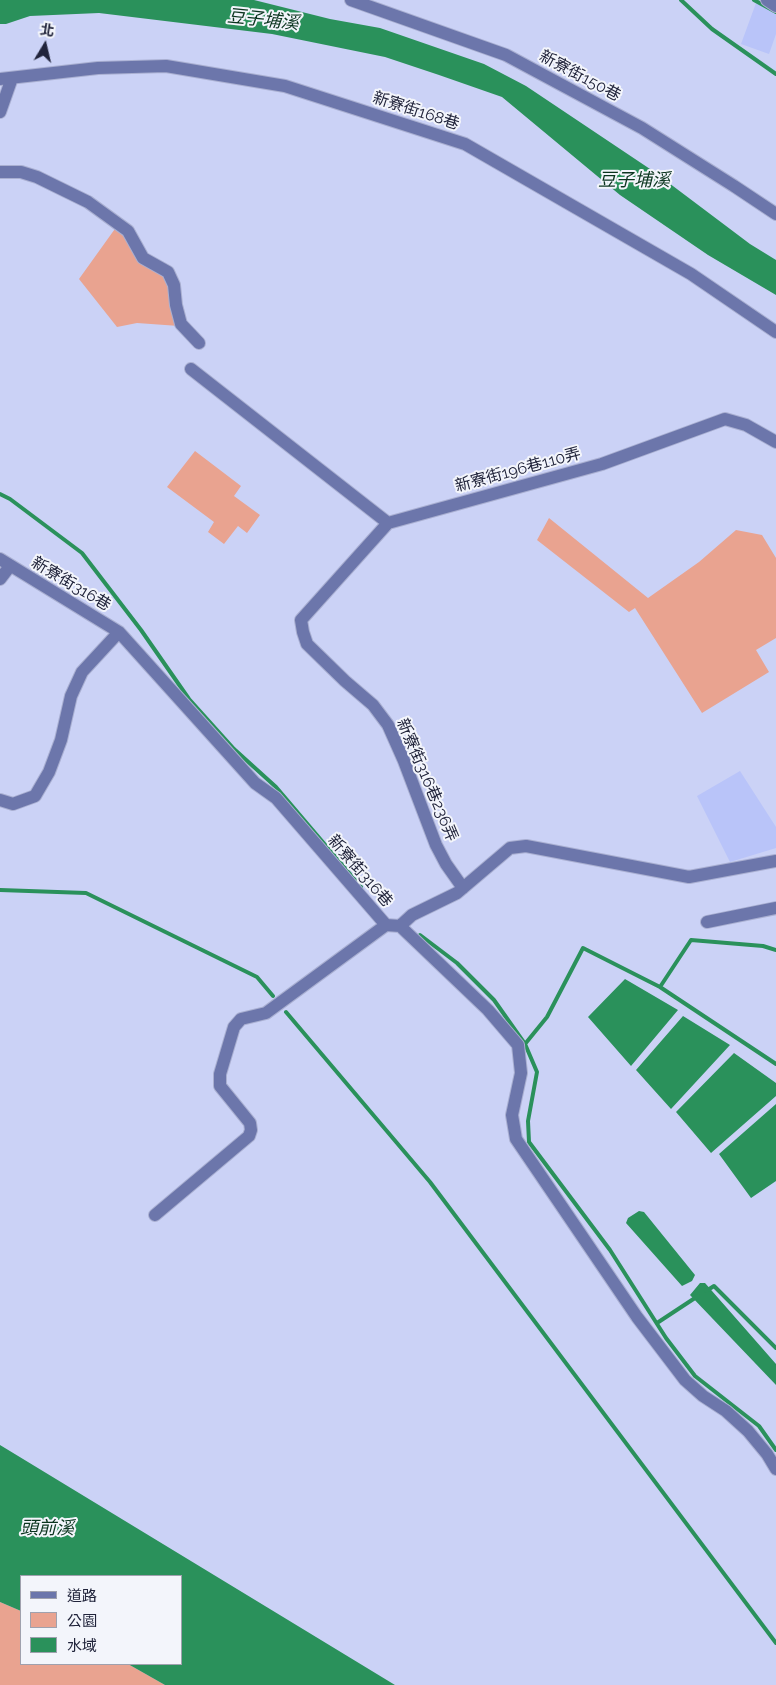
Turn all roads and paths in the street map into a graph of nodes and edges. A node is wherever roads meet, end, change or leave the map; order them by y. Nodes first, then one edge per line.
1 (352, 0) edge
2 (766, 0) edge
3 (776, 6) edge
4 (6, 78) edge
5 (0, 112) edge
6 (0, 172) edge
7 (776, 214) edge
8 (776, 332) edge
9 (199, 343) dead end
10 (191, 369) dead end
11 (776, 442) edge
12 (388, 523) junction
13 (5, 563) edge
14 (0, 579) edge
15 (119, 632) junction
16 (0, 800) edge
17 (776, 861) edge
18 (463, 888) junction
19 (776, 908) edge
20 (707, 922) dead end
21 (386, 925) junction
22 (400, 926) junction
23 (155, 1215) dead end
24 (776, 1469) edge

1 - 7 street, 新寮街150巷
2 - 3 street
4 - 5 street
4 - 8 street, 新寮街168巷
6 - 9 street
10 - 12 street
11 - 12 street, 新寮街196巷110弄
12 - 18 street, 新寮街316巷236弄
13 - 14 street
13 - 15 street, 新寮街316巷
15 - 16 street
15 - 21 street, 新寮街316巷
17 - 18 street, 新寮街316巷
18 - 22 street, 新寮街316巷
19 - 20 street
21 - 22 street, 新寮街316巷
21 - 23 street
22 - 24 street

